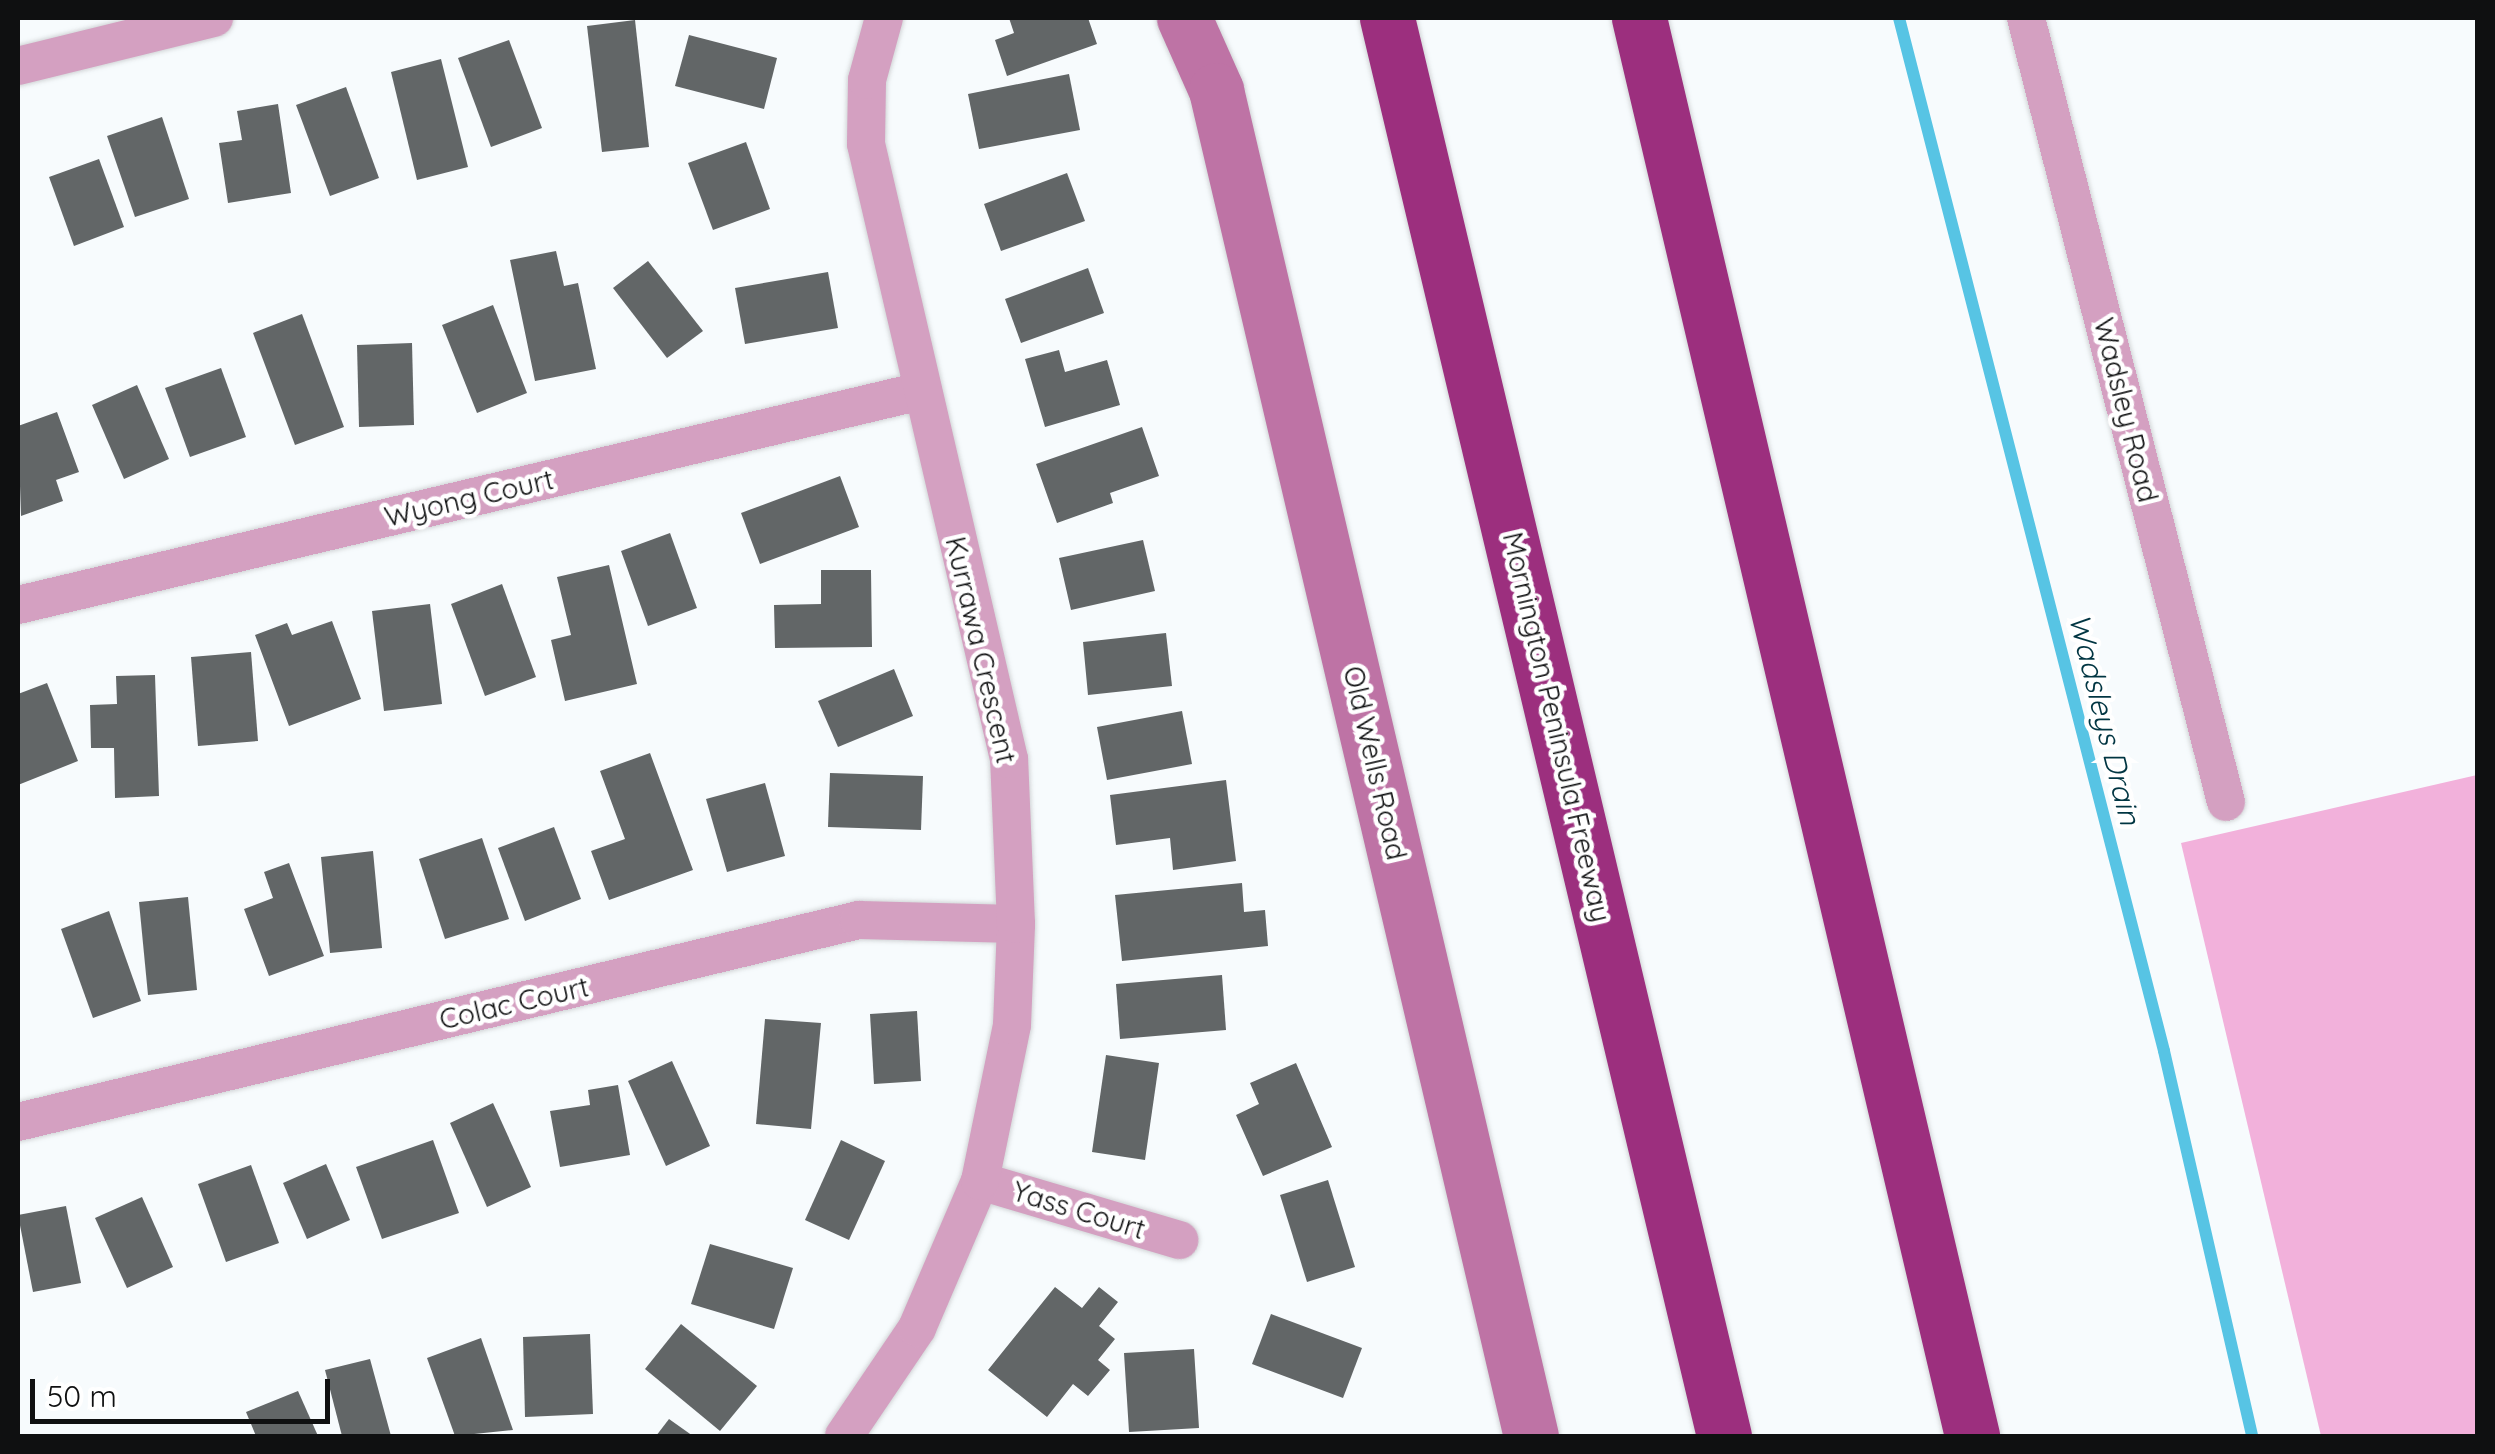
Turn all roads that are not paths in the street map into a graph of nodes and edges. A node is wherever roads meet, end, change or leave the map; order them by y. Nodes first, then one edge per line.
1 (214, 18) edge
2 (1184, 18) edge
3 (1214, 18) edge
4 (1386, 18) edge
5 (1639, 18) edge
6 (2026, 18) edge
7 (879, 19) edge
8 (18, 66) edge
9 (1216, 90) junction
10 (921, 391) junction
11 (18, 605) edge
12 (2226, 802) dead end
13 (1016, 924) junction
14 (18, 1122) edge
15 (980, 1181) junction
16 (1179, 1240) dead end
17 (844, 1436) edge
18 (1532, 1436) edge
19 (1724, 1436) edge
20 (1972, 1436) edge

1 - 8 street
2 - 9 street, Old Wells Road
3 - 9 street, Old Wells Road
4 - 19 highway, Mornington Peninsula Freeway
5 - 20 highway
6 - 12 street, Wadsley Road
7 - 10 street, Kurrawa Crescent
9 - 18 street, Old Wells Road
10 - 11 street, Wyong Court
10 - 13 street, Kurrawa Crescent
13 - 14 street, Colac Court
13 - 15 street, Kurrawa Crescent
15 - 16 street, Yass Court
15 - 17 street, Kurrawa Crescent

